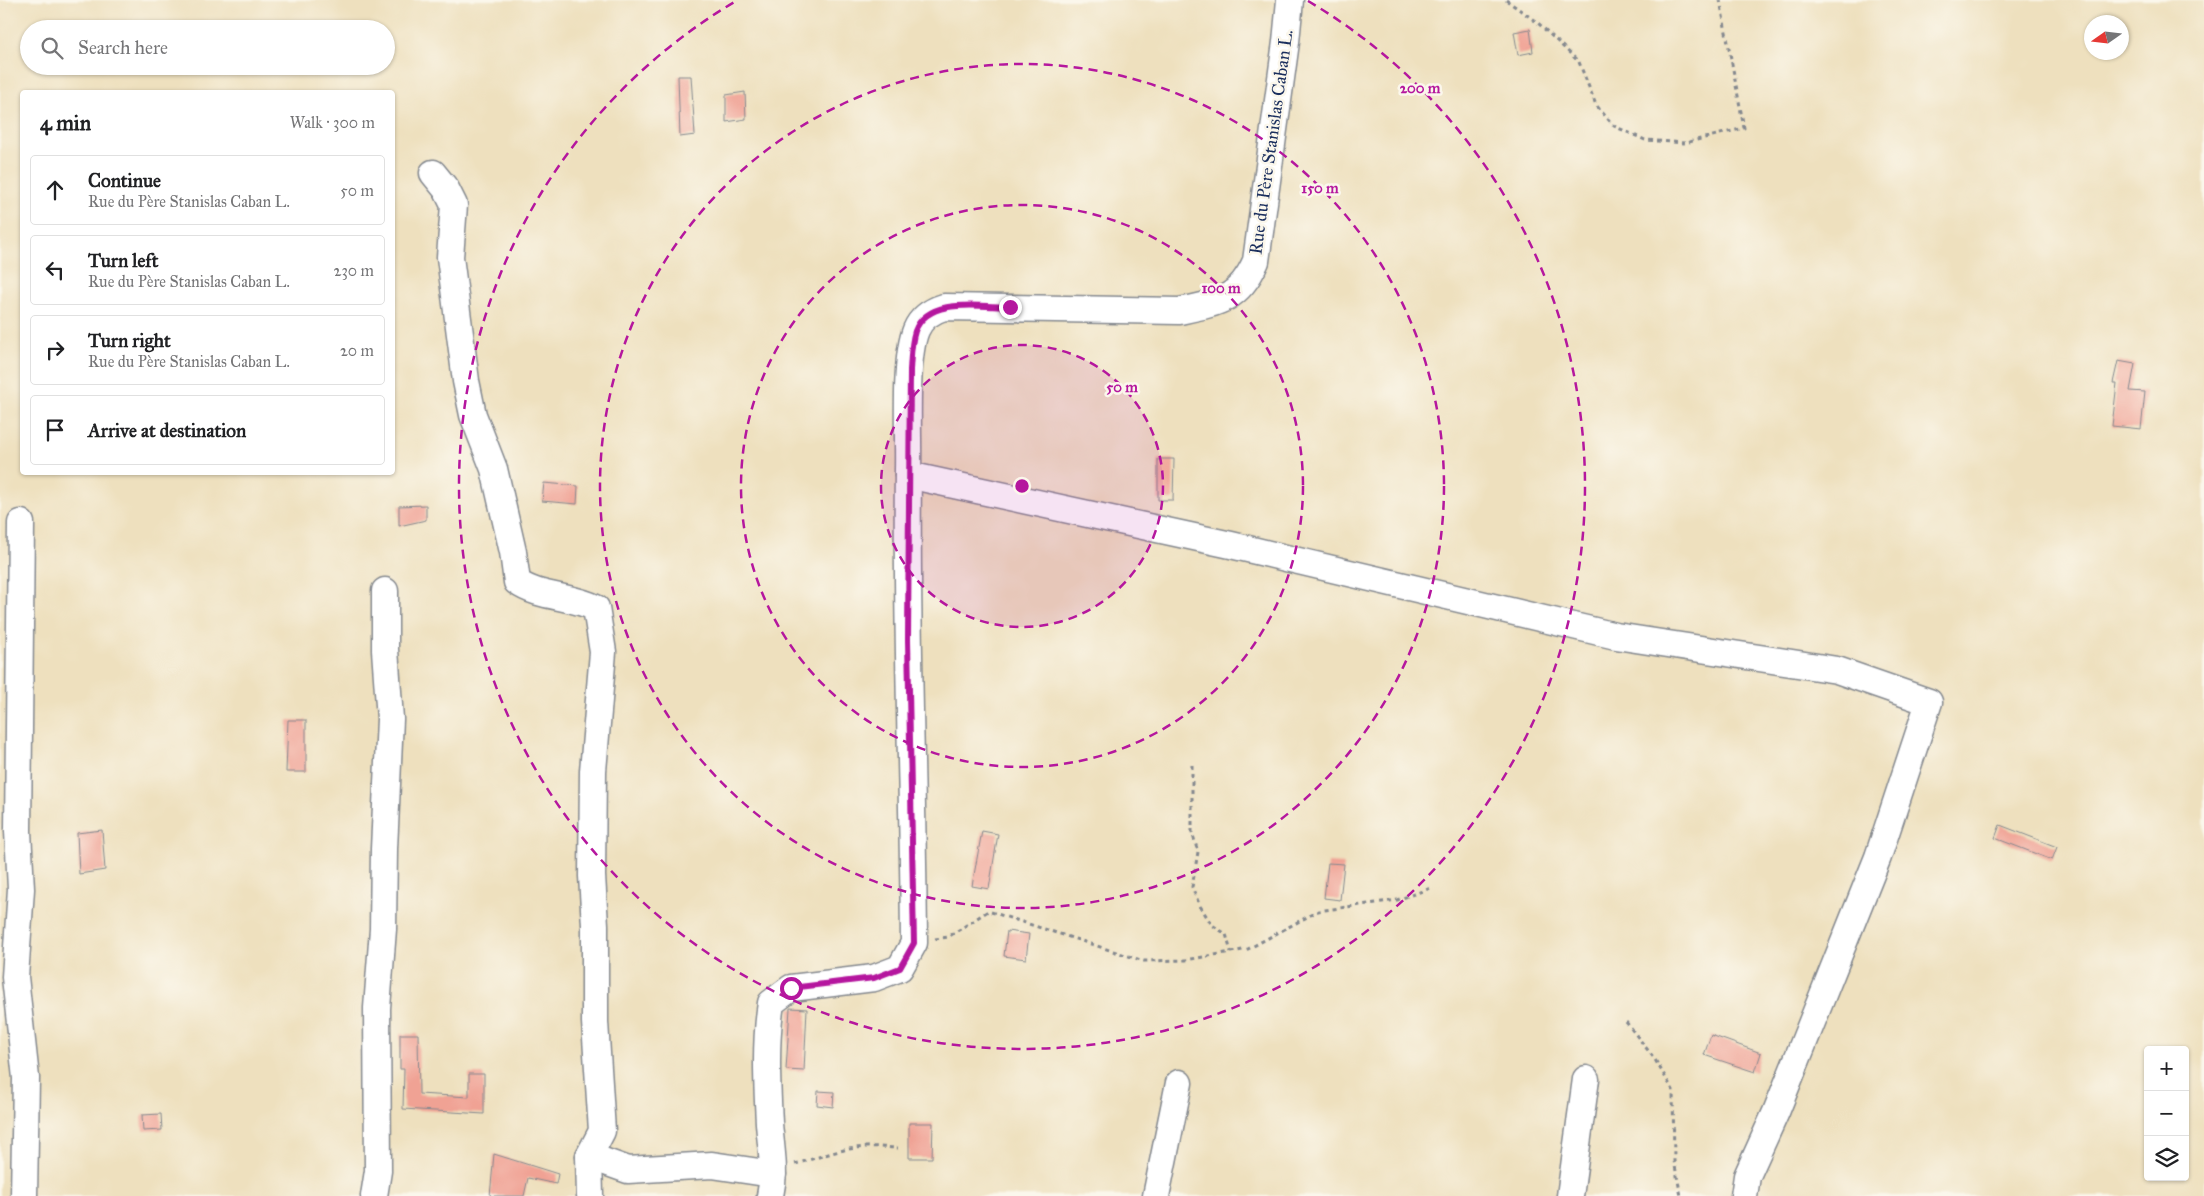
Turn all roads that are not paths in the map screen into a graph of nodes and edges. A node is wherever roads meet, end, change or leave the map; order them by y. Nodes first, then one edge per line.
1 (1290, 0) edge
2 (433, 173) dead end
3 (908, 475) junction
4 (21, 523) dead end
5 (385, 591) dead end
6 (1586, 1079) dead end
7 (1179, 1083) dead end
8 (589, 1156) junction
9 (772, 1180) edge
10 (24, 1196) edge
11 (374, 1196) edge
12 (590, 1196) edge
13 (1156, 1196) edge
14 (1570, 1196) edge
15 (1744, 1196) edge

1 - 3 street, Rue du Père Stanislas Caban L.
2 - 8 street
3 - 9 street, Rue du Père Stanislas Caban L.
3 - 15 street
4 - 10 street
5 - 11 street
6 - 14 street
7 - 13 street
8 - 9 street
8 - 12 street

